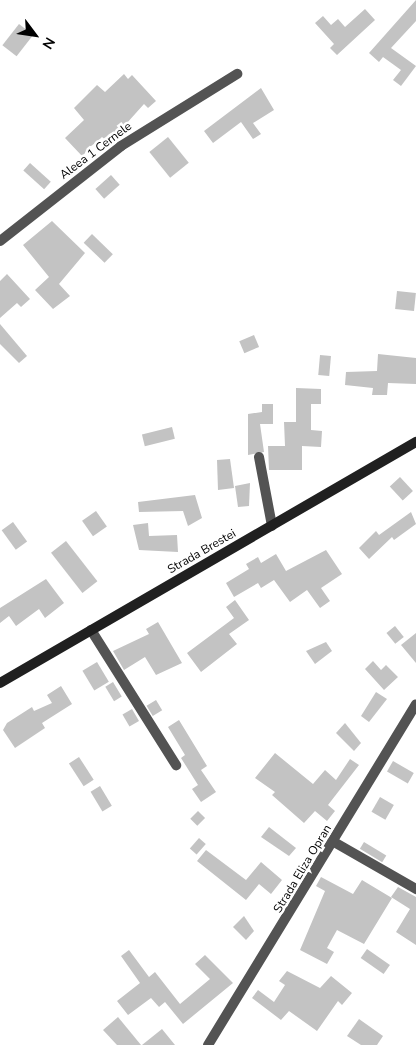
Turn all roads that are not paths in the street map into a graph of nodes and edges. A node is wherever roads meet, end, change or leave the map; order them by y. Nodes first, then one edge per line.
1 (238, 74) dead end
2 (0, 241) edge
3 (416, 442) edge
4 (259, 457) dead end
5 (272, 526) junction
6 (91, 630) junction
7 (0, 683) edge
8 (416, 704) edge
9 (176, 765) dead end
10 (334, 842) junction
11 (416, 889) edge
12 (208, 1045) edge

1 - 2 street, Aleea 1 Cernele
3 - 5 main road, Strada Brestei
4 - 5 street
5 - 6 main road, Strada Brestei
6 - 7 main road, Strada Brestei
6 - 9 street
8 - 10 street, Strada Eliza Opran
10 - 11 street
10 - 12 street, Strada Eliza Opran

